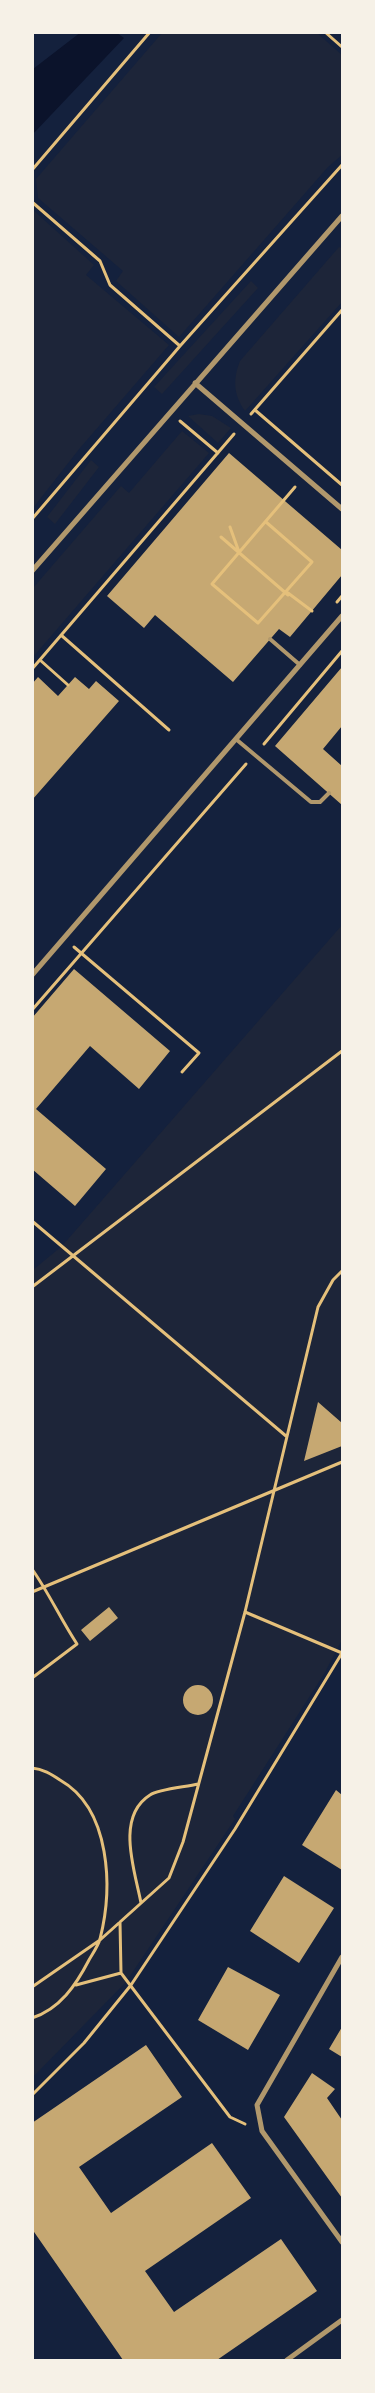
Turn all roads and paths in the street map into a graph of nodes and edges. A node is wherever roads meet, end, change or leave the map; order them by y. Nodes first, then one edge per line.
1 (150, 32) edge
2 (325, 32) edge
3 (342, 47) edge
4 (342, 165) edge
5 (32, 170) edge
6 (32, 202) edge
7 (342, 216) edge
8 (342, 310) edge
9 (180, 346) junction
10 (196, 383) junction
11 (255, 410) junction
12 (170, 413) junction
13 (242, 424) junction
14 (218, 453) junction
15 (304, 476) junction
16 (342, 485) edge
17 (342, 509) edge
18 (32, 519) edge
19 (266, 522) junction
20 (230, 527) dead end
21 (221, 537) dead end
22 (239, 552) junction
23 (32, 571) edge
24 (287, 593) junction
25 (312, 611) dead end
26 (342, 616) edge
27 (61, 635) junction
28 (270, 639) dead end
29 (342, 651) edge
30 (40, 660) junction
31 (300, 665) junction
32 (32, 669) edge
33 (68, 685) dead end
34 (169, 730) dead end
35 (237, 740) junction
36 (254, 755) junction
37 (329, 792) dead end
38 (64, 938) junction
39 (81, 953) junction
40 (32, 975) edge
41 (32, 1010) edge
42 (342, 1051) edge
43 (182, 1072) dead end
44 (32, 1221) edge
45 (74, 1256) junction
46 (342, 1271) edge
47 (32, 1288) edge
48 (286, 1436) junction
49 (342, 1462) edge
50 (272, 1491) junction
51 (32, 1569) edge
52 (45, 1587) junction
53 (32, 1592) edge
54 (245, 1612) junction
55 (342, 1653) edge
56 (32, 1678) edge
57 (32, 1768) edge
58 (198, 1784) junction
59 (141, 1904) junction
60 (120, 1922) junction
61 (100, 1940) junction
62 (342, 1957) edge
63 (121, 1973) junction
64 (131, 1985) junction
65 (76, 1986) junction
66 (32, 1987) edge
67 (32, 2018) edge
68 (32, 2095) edge
69 (262, 2131) junction
70 (342, 2242) edge
71 (342, 2320) edge
72 (286, 2360) edge

1 - 5 path
2 - 3 path
4 - 9 path
6 - 9 path
7 - 10 street
8 - 11 path
9 - 18 path
10 - 12 street
10 - 13 street
11 - 13 path
11 - 16 path
12 - 14 path
12 - 23 street
13 - 14 path
13 - 15 street
14 - 27 path
15 - 17 street
15 - 19 path
19 - 22 path
19 - 24 path
20 - 22 path
21 - 24 path
22 - 24 path
24 - 25 path
26 - 31 street
27 - 30 path
27 - 34 path
28 - 31 lane
29 - 36 path
30 - 32 path
30 - 33 path
31 - 35 street
35 - 36 lane
35 - 38 street
36 - 37 lane
36 - 39 path
38 - 39 path
38 - 40 street
39 - 41 path
39 - 43 path
42 - 45 path
44 - 45 path
45 - 47 path
45 - 48 path
46 - 48 path
48 - 50 path
49 - 50 path
50 - 52 path
50 - 54 path
51 - 52 path
52 - 53 path
52 - 56 path
54 - 55 path
54 - 58 path
55 - 64 path
57 - 61 path
58 - 59 path
58 - 59 path
59 - 60 path
60 - 61 path
60 - 63 path
61 - 65 path
61 - 66 path
62 - 69 street
63 - 64 path
63 - 65 path
64 - 68 path
64 - 69 path
65 - 67 path
69 - 70 street
71 - 72 street

